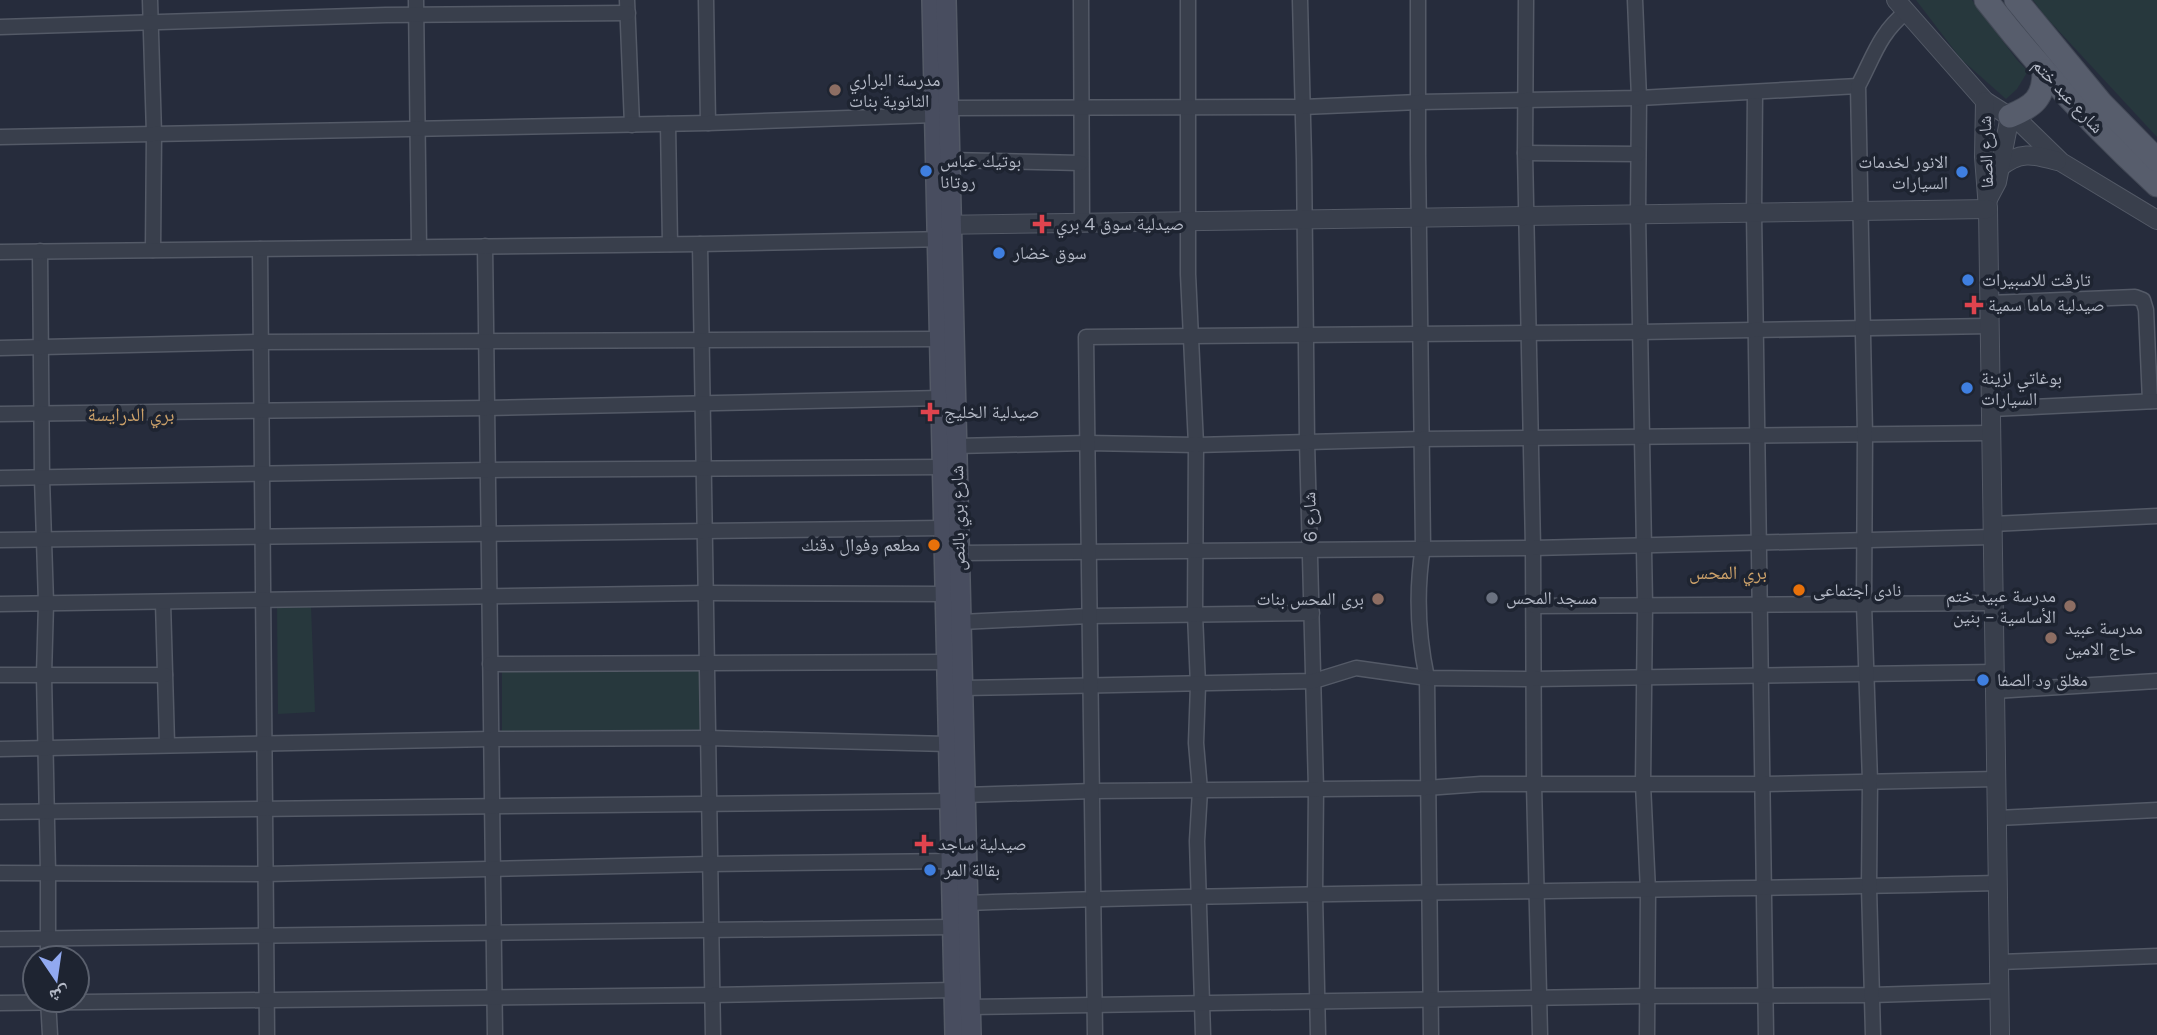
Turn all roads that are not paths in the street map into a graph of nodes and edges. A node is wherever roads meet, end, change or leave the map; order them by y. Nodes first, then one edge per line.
1 (150, 0) edge
2 (416, 0) edge
3 (706, 0) edge
4 (932, 0) edge
5 (946, 0) edge
6 (1081, 0) edge
7 (1188, 0) edge
8 (1300, 0) edge
9 (1418, 0) edge
10 (1526, 0) edge
11 (1635, 0) edge
12 (1986, 0) edge
13 (2016, 0) edge
14 (1901, 6) edge
15 (627, 7) edge
16 (416, 15) junction
17 (151, 24) junction
18 (0, 27) edge
19 (2044, 71) junction
20 (1858, 86) junction
21 (1755, 93) junction
22 (1639, 98) junction
23 (1525, 100) junction
24 (1985, 101) junction
25 (1419, 102) junction
26 (1303, 107) junction
27 (1082, 108) junction
28 (1188, 108) junction
29 (941, 111) junction
30 (2010, 116) junction
31 (708, 123) junction
32 (668, 124) junction
33 (632, 125) junction
34 (418, 129) junction
35 (154, 134) junction
36 (0, 136) edge
37 (1525, 153) junction
38 (1639, 154) junction
39 (950, 160) junction
40 (2157, 160) edge
41 (2061, 162) junction
42 (1081, 163) junction
43 (1999, 169) junction
44 (2157, 185) edge
45 (1988, 204) junction
46 (1860, 211) junction
47 (1754, 212) junction
48 (1638, 214) junction
49 (1525, 216) junction
50 (1418, 218) junction
51 (1304, 219) junction
52 (2157, 220) edge
53 (1188, 221) junction
54 (1082, 223) junction
55 (944, 232) junction
56 (670, 244) junction
57 (700, 244) junction
58 (485, 246) junction
59 (419, 247) junction
60 (260, 249) junction
61 (153, 250) junction
62 (40, 251) junction
63 (0, 252) edge
64 (1989, 303) junction
65 (1862, 326) junction
66 (1990, 326) junction
67 (1756, 329) junction
68 (1639, 332) junction
69 (1527, 333) junction
70 (1420, 334) junction
71 (1307, 335) junction
72 (1191, 336) junction
73 (939, 339) junction
74 (260, 342) junction
75 (486, 342) junction
76 (702, 342) junction
77 (41, 347) junction
78 (0, 348) edge
79 (941, 398) junction
80 (2154, 401) edge
81 (703, 404) junction
82 (487, 408) junction
83 (1991, 409) junction
84 (261, 411) junction
85 (41, 413) junction
86 (0, 414) edge
87 (1991, 433) junction
88 (1865, 434) junction
89 (1758, 435) junction
90 (1642, 437) junction
91 (1421, 439) junction
92 (1530, 439) junction
93 (1307, 441) junction
94 (1087, 443) junction
95 (1196, 445) junction
96 (957, 446) junction
97 (942, 467) junction
98 (704, 469) junction
99 (488, 470) junction
100 (262, 474) junction
101 (0, 478) edge
102 (42, 478) junction
103 (2157, 516) edge
104 (943, 528) junction
105 (1992, 531) junction
106 (705, 532) junction
107 (489, 534) junction
108 (262, 535) junction
109 (44, 539) junction
110 (0, 540) edge
111 (1865, 541) junction
112 (1760, 542) junction
113 (1643, 545) junction
114 (1423, 547) junction
115 (1311, 548) junction
116 (1534, 548) junction
117 (1195, 550) junction
118 (1088, 552) junction
119 (959, 553) junction
120 (706, 593) junction
121 (945, 594) junction
122 (489, 595) junction
123 (263, 600) junction
124 (163, 602) junction
125 (46, 603) junction
126 (1993, 603) junction
127 (0, 604) edge
128 (1761, 604) junction
129 (1864, 604) junction
130 (1645, 605) junction
131 (1534, 606) junction
132 (1195, 614) junction
133 (1312, 614) junction
134 (1090, 616) junction
135 (961, 622) junction
136 (946, 662) junction
137 (490, 664) junction
138 (707, 664) junction
139 (1994, 672) junction
140 (1866, 673) junction
141 (1762, 674) junction
142 (0, 675) edge
143 (44, 675) junction
144 (165, 675) junction
145 (1644, 676) junction
146 (1426, 678) junction
147 (1533, 678) junction
148 (1314, 681) junction
149 (2157, 681) edge
150 (1091, 685) junction
151 (1198, 685) junction
152 (962, 688) junction
153 (1995, 691) junction
154 (708, 738) junction
155 (491, 739) junction
156 (167, 744) junction
157 (264, 744) junction
158 (948, 744) junction
159 (45, 748) junction
160 (0, 749) edge
161 (1996, 779) junction
162 (1870, 781) junction
163 (1534, 784) junction
164 (1643, 784) junction
165 (1763, 784) junction
166 (1426, 788) junction
167 (1316, 789) junction
168 (1200, 790) junction
169 (1093, 791) junction
170 (957, 798) junction
171 (709, 804) junction
172 (492, 806) junction
173 (265, 809) junction
174 (2157, 810) edge
175 (0, 812) edge
176 (47, 812) junction
177 (1997, 818) junction
178 (951, 861) junction
179 (710, 864) junction
180 (493, 870) junction
181 (48, 872) junction
182 (0, 873) edge
183 (266, 874) junction
184 (1998, 883) junction
185 (1765, 887) junction
186 (1870, 887) junction
187 (1648, 891) junction
188 (1430, 892) junction
189 (1537, 892) junction
190 (1315, 894) junction
191 (1200, 895) junction
192 (1093, 898) junction
193 (968, 903) junction
194 (952, 927) junction
195 (711, 930) junction
196 (266, 934) junction
197 (494, 934) junction
198 (0, 939) edge
199 (47, 939) junction
200 (47, 944) edge
201 (2157, 956) edge
202 (1999, 962) junction
203 (954, 990) junction
204 (1999, 991) junction
205 (712, 995) junction
206 (1765, 995) junction
207 (1872, 995) junction
208 (1647, 996) junction
209 (495, 997) junction
210 (1539, 998) junction
211 (267, 999) junction
212 (1430, 999) junction
213 (1317, 1000) junction
214 (91, 1001) edge
215 (21, 1002) edge
216 (1203, 1002) junction
217 (0, 1003) edge
218 (1095, 1005) junction
219 (970, 1007) junction
220 (49, 1014) edge
221 (50, 1035) edge
222 (267, 1035) edge
223 (495, 1035) edge
224 (713, 1035) edge
225 (955, 1035) edge
226 (971, 1035) edge
227 (1095, 1035) edge
228 (1203, 1035) edge
229 (1318, 1035) edge
230 (1431, 1035) edge
231 (1540, 1035) edge
232 (1647, 1035) edge
233 (1766, 1035) edge
234 (1873, 1035) edge
235 (2000, 1035) edge

1 - 17 street
2 - 16 street
3 - 31 street
4 - 29 main road, شارع بري بالنص
5 - 29 main road, شارع بري بالنص
6 - 27 street
7 - 28 street
8 - 26 street, شارع 6
9 - 25 street
10 - 23 street
11 - 22 street
12 - 19 main road, شارع عبد ختم
13 - 40 main road, شارع عبد ختم
14 - 20 street
14 - 24 street, شارع الصفا
15 - 16 street
15 - 33 street
16 - 17 street
16 - 34 street
17 - 18 street
17 - 35 street
19 - 30 main road
19 - 44 main road, شارع عبد ختم
20 - 21 street
20 - 46 street
21 - 22 street
21 - 47 street
22 - 23 street
22 - 38 street
23 - 25 street
23 - 37 street
24 - 30 street, شارع الصفا
24 - 45 street, شارع الصفا
25 - 26 street
25 - 50 street
26 - 28 street
26 - 51 street, شارع 6
27 - 28 street
27 - 29 street
27 - 42 street
28 - 53 street
29 - 31 street
29 - 39 main road, شارع بري بالنص
29 - 55 main road, شارع بري بالنص
30 - 41 street, شارع الصفا
30 - 43 street, شارع الصفا
31 - 32 street
32 - 33 street
32 - 56 street
33 - 34 street
34 - 35 street
34 - 59 street
35 - 36 street
35 - 61 street
37 - 38 street
37 - 49 street
38 - 48 street
39 - 42 street
39 - 55 main road, شارع بري بالنص
41 - 43 street
41 - 52 street, شارع الصفا
42 - 54 street
43 - 45 street, شارع الصفا
45 - 46 street
45 - 64 street
46 - 47 street
46 - 65 street
47 - 48 street
47 - 67 street
48 - 49 street
48 - 68 street
49 - 50 street
49 - 69 street
50 - 51 street
50 - 70 street
51 - 53 street
51 - 71 street, شارع 6
53 - 54 street
53 - 72 street
54 - 55 street
55 - 57 street
55 - 73 main road, شارع بري بالنص
55 - 96 main road, شارع بري بالنص
56 - 57 street
56 - 58 street
57 - 76 street
58 - 59 street
58 - 75 street
59 - 60 street
60 - 61 street
60 - 74 street
61 - 62 street
62 - 63 street
62 - 77 street
64 - 66 street
64 - 80 street
65 - 66 street
65 - 67 street
65 - 88 street
66 - 83 street
67 - 68 street
67 - 89 street
68 - 69 street
68 - 90 street
69 - 70 street
69 - 92 street
70 - 71 street
70 - 91 street
71 - 72 street
71 - 93 street, شارع 6
72 - 94 street
72 - 95 street
73 - 76 street
73 - 79 main road, شارع بري بالنص
74 - 75 street
74 - 77 street
74 - 84 street
75 - 76 street
75 - 82 street
76 - 81 street
77 - 78 street
77 - 85 street
79 - 81 street
79 - 97 main road, شارع بري بالنص
80 - 83 street
81 - 82 street
81 - 98 street
82 - 84 street
82 - 99 street
83 - 87 street
84 - 85 street
84 - 100 street
85 - 86 street
85 - 102 street
87 - 88 street
87 - 105 street
88 - 89 street
88 - 111 street
89 - 90 street
89 - 112 street
90 - 92 street
90 - 113 street
91 - 92 street
91 - 93 street
91 - 114 street
92 - 116 street
93 - 95 street
93 - 115 street, شارع 6
94 - 95 street
94 - 96 street
94 - 118 street
95 - 117 street
96 - 119 main road, شارع بري بالنص
97 - 98 street
97 - 104 main road, شارع بري بالنص
98 - 99 street
98 - 106 street
99 - 100 street
99 - 107 street
100 - 102 street
100 - 108 street
101 - 102 street
102 - 109 street
103 - 105 street
104 - 106 street
104 - 121 main road, شارع بري بالنص
105 - 111 street
105 - 126 street
106 - 107 street
106 - 120 street
107 - 108 street
107 - 122 street
108 - 109 street
108 - 123 street
109 - 110 street
109 - 125 street
111 - 112 street
111 - 129 street
112 - 113 street
112 - 128 street
113 - 116 street
113 - 130 street
114 - 115 street
114 - 116 street
114 - 146 street
115 - 117 street
115 - 133 street, شارع 6
116 - 131 street
117 - 118 street
117 - 132 street
118 - 119 street
118 - 134 street
119 - 135 main road, شارع بري بالنص
120 - 121 street
120 - 122 street
120 - 138 street
121 - 136 main road, شارع بري بالنص
122 - 123 street
122 - 137 street
123 - 124 street
123 - 157 street
124 - 125 street
124 - 144 street
125 - 127 street
125 - 143 street
126 - 129 street
126 - 139 street
128 - 129 street
128 - 130 street
128 - 141 street
129 - 140 street
130 - 131 street
130 - 145 street
131 - 147 street
132 - 133 street
132 - 134 street
132 - 151 street
133 - 148 street, شارع 6
134 - 135 street
134 - 150 street
135 - 152 main road, شارع بري بالنص
136 - 138 street
136 - 158 main road, شارع بري بالنص
137 - 138 street
137 - 155 street
138 - 154 street
139 - 140 street
139 - 153 street
140 - 141 street
140 - 162 street
141 - 145 street
141 - 165 street
142 - 143 street
143 - 144 street
143 - 159 street
144 - 156 street
145 - 147 street
145 - 164 street
146 - 147 street
146 - 148 street
146 - 166 street
147 - 163 street
148 - 151 street
148 - 167 street, شارع 6
149 - 153 street
150 - 151 street
150 - 152 street
150 - 169 street
151 - 168 street
152 - 170 main road, شارع بري بالنص
153 - 161 street
154 - 155 street
154 - 158 street
154 - 171 street
155 - 157 street
155 - 172 street
156 - 157 street
156 - 159 street
157 - 173 street
158 - 170 main road, شارع بري بالنص
159 - 160 street
159 - 176 street
161 - 162 street
161 - 177 street
162 - 165 street
162 - 186 street
163 - 164 street
163 - 166 street
163 - 189 street
164 - 165 street
164 - 187 street
165 - 185 street
166 - 167 street
166 - 188 street
167 - 168 street
167 - 190 street, شارع 6
168 - 169 street
168 - 191 street
169 - 170 street
169 - 192 street
170 - 171 street
170 - 178 main road, شارع بري بالنص
170 - 193 main road, شارع بري بالنص
171 - 172 street
171 - 179 street
172 - 173 street
172 - 180 street
173 - 176 street
173 - 183 street
174 - 177 street
175 - 176 street
176 - 181 street
177 - 184 street
178 - 179 street
178 - 194 main road, شارع بري بالنص
179 - 180 street
179 - 195 street
180 - 183 street
180 - 197 street
181 - 182 street
181 - 183 street
181 - 199 street
183 - 196 street
184 - 186 street
184 - 202 street
185 - 186 street
185 - 187 street
185 - 206 street
186 - 207 street
187 - 189 street
187 - 208 street
188 - 189 street
188 - 190 street
188 - 212 street
189 - 210 street
190 - 191 street
190 - 213 street, شارع 6
191 - 192 street
191 - 216 street
192 - 193 street
192 - 218 street
193 - 219 main road, شارع بري بالنص
194 - 195 street
194 - 203 main road, شارع بري بالنص
195 - 197 street
195 - 205 street
196 - 197 street
196 - 199 street
196 - 211 street
197 - 209 street
198 - 199 street
199 - 200 street
201 - 202 street
202 - 204 street
203 - 205 street
203 - 225 main road, شارع بري بالنص
204 - 207 street
204 - 235 street
205 - 209 street
205 - 224 street
206 - 207 street
206 - 208 street
206 - 233 street
207 - 234 street
208 - 210 street
208 - 232 street
209 - 211 street
209 - 223 street
210 - 212 street
210 - 231 street
211 - 214 street
211 - 222 street
212 - 213 street
212 - 230 street
213 - 216 street
213 - 229 street, شارع 6
215 - 217 street
216 - 218 street
216 - 228 street
218 - 219 street
218 - 227 street
219 - 226 main road, شارع بري بالنص
220 - 221 street

